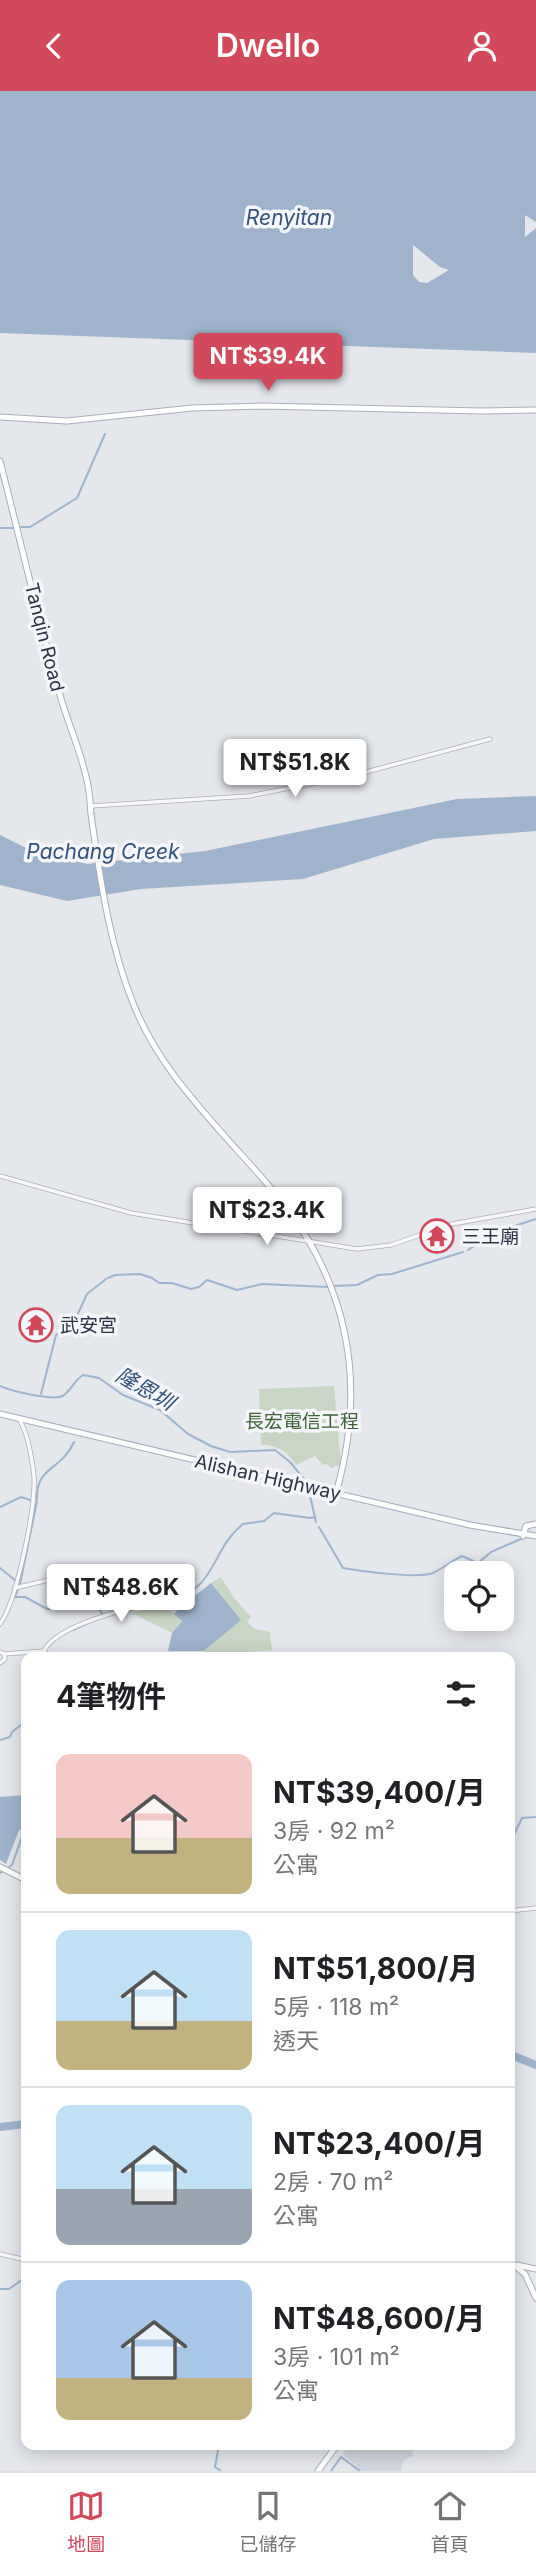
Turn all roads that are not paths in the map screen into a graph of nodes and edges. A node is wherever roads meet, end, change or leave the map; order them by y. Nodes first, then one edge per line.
1 (536, 410) edge
2 (0, 417) edge
3 (0, 461) edge
4 (490, 739) dead end
5 (91, 809) junction
6 (0, 1176) edge
7 (536, 1209) edge
8 (309, 1242) junction
9 (0, 1413) edge
10 (19, 1419) junction
11 (336, 1493) junction
12 (536, 1524) edge
13 (523, 1536) junction
14 (536, 1536) edge
15 (138, 1584) dead end
16 (15, 1588) junction
17 (163, 1588) dead end
18 (0, 1624) edge
19 (44, 1651) joint
20 (21, 1652) edge
21 (23, 1652) edge
22 (2, 1653) edge
23 (0, 1663) edge
24 (0, 1867) edge
25 (21, 1878) edge
26 (536, 1908) edge
27 (515, 1910) edge
28 (0, 2254) edge
29 (21, 2259) edge
30 (517, 2265) joint
31 (536, 2269) edge
32 (536, 2298) edge
33 (333, 2450) edge
34 (318, 2471) edge

1 - 2 street
3 - 5 street, Tanqin Road
4 - 5 street
5 - 8 street, Tanqin Road
6 - 8 street
7 - 8 street
8 - 11 street, Tanqin Road
9 - 10 street, Alishan Highway
10 - 11 street, Alishan Highway
10 - 16 street
11 - 13 street, Alishan Highway
12 - 13 street
13 - 14 street, Alishan Highway
15 - 16 street
16 - 18 street
17 - 19 street
19 - 21 street
20 - 22 street
22 - 23 street
24 - 25 street
26 - 27 street
28 - 29 street
30 - 31 street
30 - 32 street
33 - 34 street

